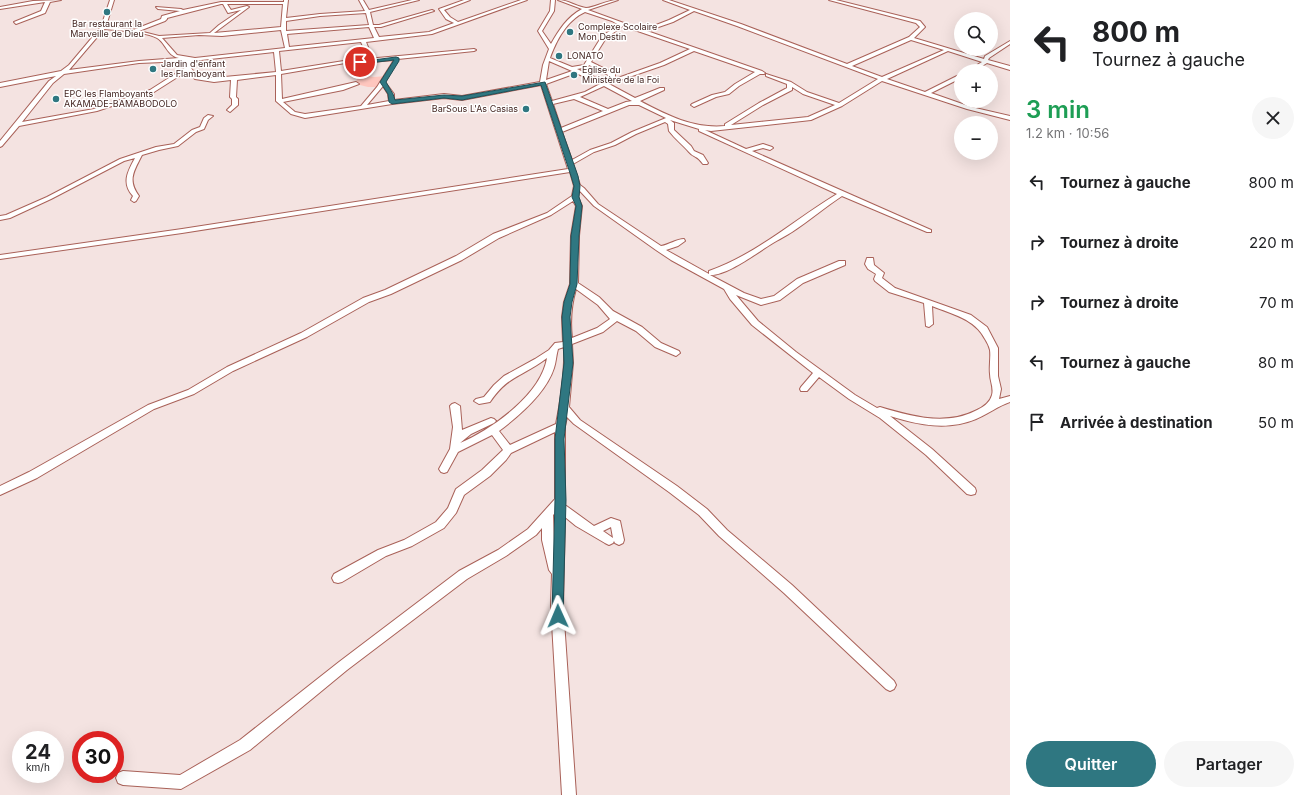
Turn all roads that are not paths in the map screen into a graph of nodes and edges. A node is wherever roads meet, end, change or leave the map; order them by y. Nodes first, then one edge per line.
1 (10, 0) edge
2 (59, 0) edge
3 (112, 0) edge
4 (273, 0) edge
5 (361, 0) edge
6 (417, 0) edge
7 (468, 0) edge
8 (525, 0) edge
9 (553, 0) edge
10 (560, 0) edge
11 (616, 0) edge
12 (666, 0) edge
13 (831, 0) edge
14 (48, 1) edge
15 (259, 1) edge
16 (158, 2) dead end
17 (284, 2) edge
18 (224, 3) junction
19 (13, 5) junction
20 (246, 7) junction
21 (0, 8) edge
22 (158, 8) junction
23 (192, 8) junction
24 (585, 10) junction
25 (693, 10) junction
26 (432, 11) dead end
27 (366, 12) junction
28 (164, 17) junction
29 (284, 20) junction
30 (16, 23) dead end
31 (458, 23) junction
32 (622, 24) junction
33 (371, 26) junction
34 (103, 27) junction
35 (134, 30) junction
36 (283, 30) junction
37 (644, 31) junction
38 (212, 35) junction
39 (159, 37) junction
40 (911, 38) junction
41 (377, 39) junction
42 (363, 40) junction
43 (1010, 42) edge
44 (287, 47) junction
45 (276, 49) junction
46 (552, 49) junction
47 (694, 49) junction
48 (474, 50) dead end
49 (947, 50) junction
50 (396, 58) junction
51 (190, 59) junction
52 (351, 61) junction
53 (548, 61) junction
54 (985, 61) junction
55 (588, 63) junction
56 (980, 64) edge
57 (847, 66) junction
58 (188, 68) junction
59 (1010, 68) edge
60 (574, 70) junction
61 (61, 73) junction
62 (278, 73) junction
63 (613, 75) junction
64 (768, 75) dead end
65 (627, 76) junction
66 (234, 79) junction
67 (882, 79) junction
68 (954, 80) edge
69 (383, 82) junction
70 (612, 82) junction
71 (543, 83) junction
72 (789, 83) junction
73 (356, 84) dead end
74 (605, 84) junction
75 (0, 85) edge
76 (662, 89) dead end
77 (929, 94) junction
78 (576, 97) junction
79 (279, 101) junction
80 (392, 102) junction
81 (549, 102) junction
82 (633, 102) junction
83 (694, 105) dead end
84 (840, 105) junction
85 (364, 107) junction
86 (230, 110) dead end
87 (607, 111) junction
88 (210, 116) dead end
89 (1010, 118) edge
90 (668, 119) junction
91 (18, 124) junction
92 (696, 127) junction
93 (724, 127) junction
94 (559, 131) junction
95 (0, 145) edge
96 (770, 148) dead end
97 (746, 151) junction
98 (140, 154) junction
99 (782, 160) dead end
100 (770, 161) junction
101 (705, 163) dead end
102 (571, 167) junction
103 (577, 186) junction
104 (841, 194) junction
105 (575, 197) junction
106 (134, 200) dead end
107 (0, 218) edge
108 (929, 230) dead end
109 (681, 241) dead end
110 (659, 248) junction
111 (0, 257) edge
112 (870, 260) dead end
113 (842, 263) dead end
114 (712, 273) dead end
115 (574, 284) junction
116 (726, 286) junction
117 (928, 303) junction
118 (610, 313) junction
119 (929, 324) dead end
120 (568, 343) junction
121 (552, 352) junction
122 (676, 353) dead end
123 (818, 373) junction
124 (804, 389) dead end
125 (1010, 399) edge
126 (479, 401) dead end
127 (455, 406) dead end
128 (867, 406) junction
129 (989, 407) junction
130 (564, 408) junction
131 (492, 425) junction
132 (560, 426) junction
133 (455, 444) junction
134 (508, 450) junction
135 (444, 469) dead end
136 (0, 491) edge
137 (971, 491) dead end
138 (560, 504) junction
139 (548, 514) junction
140 (593, 531) junction
141 (338, 578) dead end
142 (558, 581) junction
143 (890, 685) dead end
144 (124, 778) edge
145 (569, 795) edge

1 - 19 street
2 - 14 street
3 - 34 street
4 - 17 street
5 - 27 street
6 - 27 street
7 - 31 street
8 - 31 street
9 - 46 street
10 - 24 street
11 - 24 street
12 - 25 street
13 - 40 street
14 - 19 street
14 - 30 street
15 - 17 street
15 - 18 street
15 - 20 street
16 - 22 street
17 - 29 street
18 - 20 street
18 - 23 street
19 - 21 street
20 - 38 street
22 - 23 street
22 - 28 street
23 - 28 street
24 - 32 street
24 - 46 street
25 - 37 street
25 - 57 street
26 - 33 street
27 - 29 street
27 - 33 street
28 - 35 street
29 - 36 street
31 - 41 street
32 - 37 street
32 - 55 street
33 - 36 street
33 - 41 street
34 - 35 street
34 - 61 street
35 - 39 street
36 - 38 street
36 - 44 street
37 - 47 street
38 - 39 street
39 - 51 street
40 - 49 street
40 - 57 street
41 - 42 street
42 - 44 street
42 - 52 street
43 - 54 street
44 - 45 street
45 - 51 street
45 - 62 street
46 - 53 street
47 - 65 street
47 - 83 street
48 - 50 street
49 - 54 street
49 - 67 street
50 - 52 street
50 - 69 street
51 - 58 street
51 - 61 street
52 - 62 street
53 - 60 street
53 - 71 street
54 - 56 street
54 - 59 street
55 - 60 street
55 - 63 street
57 - 67 street
58 - 66 street
58 - 91 street
60 - 71 street
60 - 74 street
61 - 75 street
61 - 91 street
62 - 66 street
62 - 79 street
63 - 65 street
63 - 70 street
64 - 72 street
65 - 70 street
66 - 86 street
67 - 77 street
67 - 84 street
68 - 77 street
69 - 80 street
69 - 85 street
70 - 74 street
71 - 80 street
71 - 81 street
72 - 84 street
72 - 93 street
73 - 79 street
74 - 78 street
74 - 82 street
76 - 82 street
77 - 89 street
78 - 81 street
78 - 87 street
79 - 85 street
80 - 85 street
81 - 94 street
82 - 87 street
82 - 90 street
84 - 93 street
87 - 94 street
88 - 98 street
90 - 92 street
90 - 101 street
90 - 102 street
91 - 95 street
92 - 93 street
92 - 97 street
94 - 102 street
96 - 97 street
97 - 100 street
98 - 106 street
98 - 107 street
99 - 100 street
100 - 104 street
102 - 103 street
102 - 111 street
103 - 105 street
103 - 110 street
104 - 108 street
104 - 114 street
105 - 115 street
105 - 136 street
109 - 110 street
110 - 116 street
112 - 117 street
113 - 116 street
115 - 118 street
115 - 120 street
116 - 123 street
117 - 119 street
117 - 129 street
118 - 120 street
118 - 122 street
120 - 121 street
120 - 130 street
121 - 126 street
121 - 131 street
123 - 124 street
123 - 128 street
125 - 129 street
127 - 133 street
128 - 129 street
128 - 137 street
130 - 132 street
130 - 143 street
131 - 133 street
131 - 134 street
132 - 134 street
132 - 138 street
133 - 135 street
134 - 141 street
138 - 139 street
138 - 140 street
138 - 142 street
139 - 142 street
139 - 144 street
140 - 140 street
142 - 145 street

